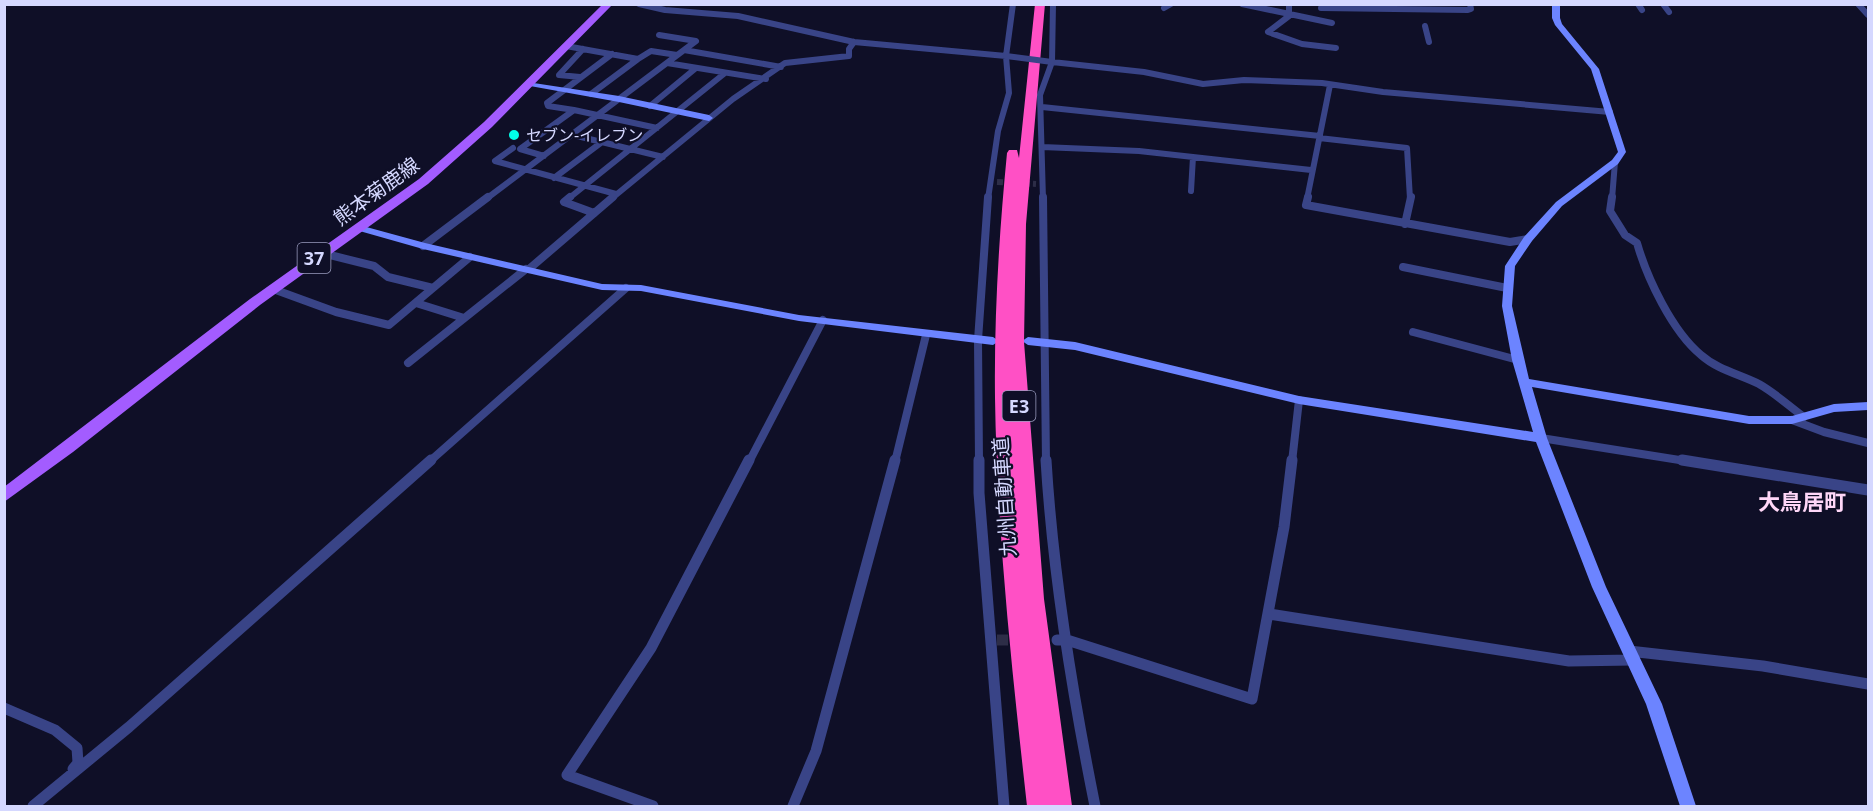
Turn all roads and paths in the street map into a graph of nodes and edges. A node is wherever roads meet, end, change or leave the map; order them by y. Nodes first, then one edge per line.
1 (609, 4) edge
2 (639, 4) edge
3 (1013, 4) edge
4 (1030, 4) edge
5 (1040, 4) edge
6 (1053, 4) edge
7 (1171, 4) edge
8 (1242, 4) edge
9 (1289, 4) edge
10 (1379, 4) edge
11 (1402, 4) edge
12 (1470, 4) edge
13 (1556, 4) edge
14 (1663, 4) edge
15 (1858, 4) edge
16 (1320, 6) edge
17 (1259, 7) edge
18 (1164, 8) dead end
19 (1669, 12) dead end
20 (1869, 15) edge
21 (1288, 16) junction
22 (1425, 26) dead end
23 (659, 35) dead end
24 (854, 42) junction
25 (1429, 42) dead end
26 (566, 46) junction
27 (1336, 48) dead end
28 (582, 49) junction
29 (684, 50) junction
30 (612, 54) junction
31 (677, 55) junction
32 (1006, 56) junction
33 (731, 58) junction
34 (638, 59) junction
35 (1052, 62) junction
36 (666, 63) junction
37 (781, 66) junction
38 (696, 68) junction
39 (721, 72) junction
40 (580, 77) junction
41 (766, 79) junction
42 (530, 84) junction
43 (1330, 85) junction
44 (564, 89) junction
45 (591, 94) junction
46 (620, 99) junction
47 (650, 106) junction
48 (1042, 107) junction
49 (574, 110) junction
50 (677, 111) junction
51 (1610, 112) junction
52 (598, 114) junction
53 (709, 118) junction
54 (657, 128) junction
55 (573, 135) junction
56 (1319, 137) junction
57 (602, 142) junction
58 (500, 144) dead end
59 (1042, 147) junction
60 (517, 148) junction
61 (631, 149) junction
62 (544, 156) junction
63 (663, 157) junction
64 (1193, 157) junction
65 (1615, 162) junction
66 (525, 170) junction
67 (1311, 170) junction
68 (554, 178) junction
69 (584, 186) junction
70 (1191, 191) dead end
71 (616, 194) junction
72 (594, 213) junction
73 (1405, 224) junction
74 (359, 228) junction
75 (1528, 238) junction
76 (423, 246) junction
77 (322, 253) junction
78 (470, 257) junction
79 (1402, 267) dead end
80 (527, 269) junction
81 (433, 288) junction
82 (626, 288) junction
83 (1507, 288) junction
84 (273, 289) junction
85 (417, 303) junction
86 (465, 318) junction
87 (824, 320) junction
88 (1413, 332) dead end
89 (926, 334) junction
90 (978, 340) junction
91 (993, 341) dead end
92 (1028, 341) dead end
93 (1044, 341) junction
94 (1518, 360) junction
95 (408, 363) dead end
96 (1524, 382) junction
97 (1299, 400) junction
98 (1869, 406) edge
99 (1798, 418) junction
100 (1541, 438) junction
101 (1869, 443) edge
102 (1869, 490) edge
103 (4, 496) edge
104 (1269, 614) junction
105 (1062, 640) junction
106 (1631, 655) junction
107 (1869, 684) edge
108 (4, 708) edge
109 (68, 776) junction
110 (33, 807) edge
111 (653, 807) edge
112 (793, 807) edge
113 (1004, 807) edge
114 (1039, 807) edge
115 (1061, 807) edge
116 (1095, 807) edge
117 (1688, 807) edge

1 - 26 main road, 熊本菊鹿線 / 37
2 - 24 street
3 - 32 street
4 - 114 highway, 九州自動車道 / E3
5 - 115 highway, 九州自動車道 / E3
6 - 35 street
7 - 18 street
8 - 17 street
9 - 21 street
10 - 11 street
12 - 16 street
13 - 51 street
14 - 19 street
15 - 20 street
16 - 21 street
17 - 21 street
21 - 27 street
22 - 25 street
23 - 29 street
24 - 32 street
24 - 37 street
26 - 28 street
26 - 42 main road, 熊本菊鹿線 / 37
28 - 30 street
28 - 40 street
29 - 31 street
29 - 33 street
30 - 34 street
30 - 40 street
31 - 34 street
31 - 36 street
32 - 35 street, bridge
32 - 90 street
33 - 37 street
33 - 39 street
34 - 45 street
35 - 43 street
35 - 48 street
36 - 38 street
36 - 46 street
37 - 41 street
38 - 39 street
38 - 47 street
39 - 41 street
39 - 50 street
40 - 44 street
41 - 53 street
42 - 44 street
42 - 74 main road, 熊本菊鹿線 / 37
43 - 51 street
43 - 56 street
44 - 45 street
44 - 49 street
45 - 46 street
46 - 47 street
46 - 52 street
47 - 50 street
48 - 56 street
48 - 59 street
49 - 52 street
49 - 60 street
50 - 53 street
50 - 54 street
51 - 65 street
52 - 54 street
52 - 55 street
53 - 63 street
54 - 61 street
55 - 57 street
55 - 62 street
56 - 67 street
56 - 73 street
57 - 61 street
57 - 68 street
58 - 60 street
59 - 64 street
59 - 93 street
60 - 62 street
60 - 66 street
61 - 63 street
61 - 69 street
62 - 66 street
63 - 71 street
64 - 67 street
64 - 70 street
65 - 75 street
65 - 99 street
66 - 68 street
66 - 76 street
67 - 73 street
68 - 69 street
69 - 71 street
69 - 72 street
71 - 72 street
72 - 80 street
73 - 75 street
74 - 76 street
74 - 77 main road, 熊本菊鹿線 / 37
75 - 83 street
76 - 78 street
77 - 81 street
77 - 84 main road, 熊本菊鹿線 / 37
78 - 80 street
78 - 81 street
79 - 83 street
80 - 82 street
80 - 86 street
81 - 85 street
82 - 87 street
82 - 109 street
83 - 94 street
84 - 85 street
84 - 103 main road, 熊本菊鹿線 / 37
85 - 86 street
86 - 95 street
87 - 89 street
87 - 111 street
88 - 94 street
89 - 90 street
89 - 112 street
90 - 91 street
90 - 113 street
92 - 93 street
93 - 97 street
93 - 105 street
94 - 96 street
96 - 99 street
96 - 100 street
97 - 100 street
97 - 104 street
98 - 99 street
99 - 101 street
100 - 102 street
100 - 106 street
104 - 105 street
104 - 106 street
105 - 116 street
106 - 107 street
106 - 117 street
108 - 109 street
109 - 110 street

